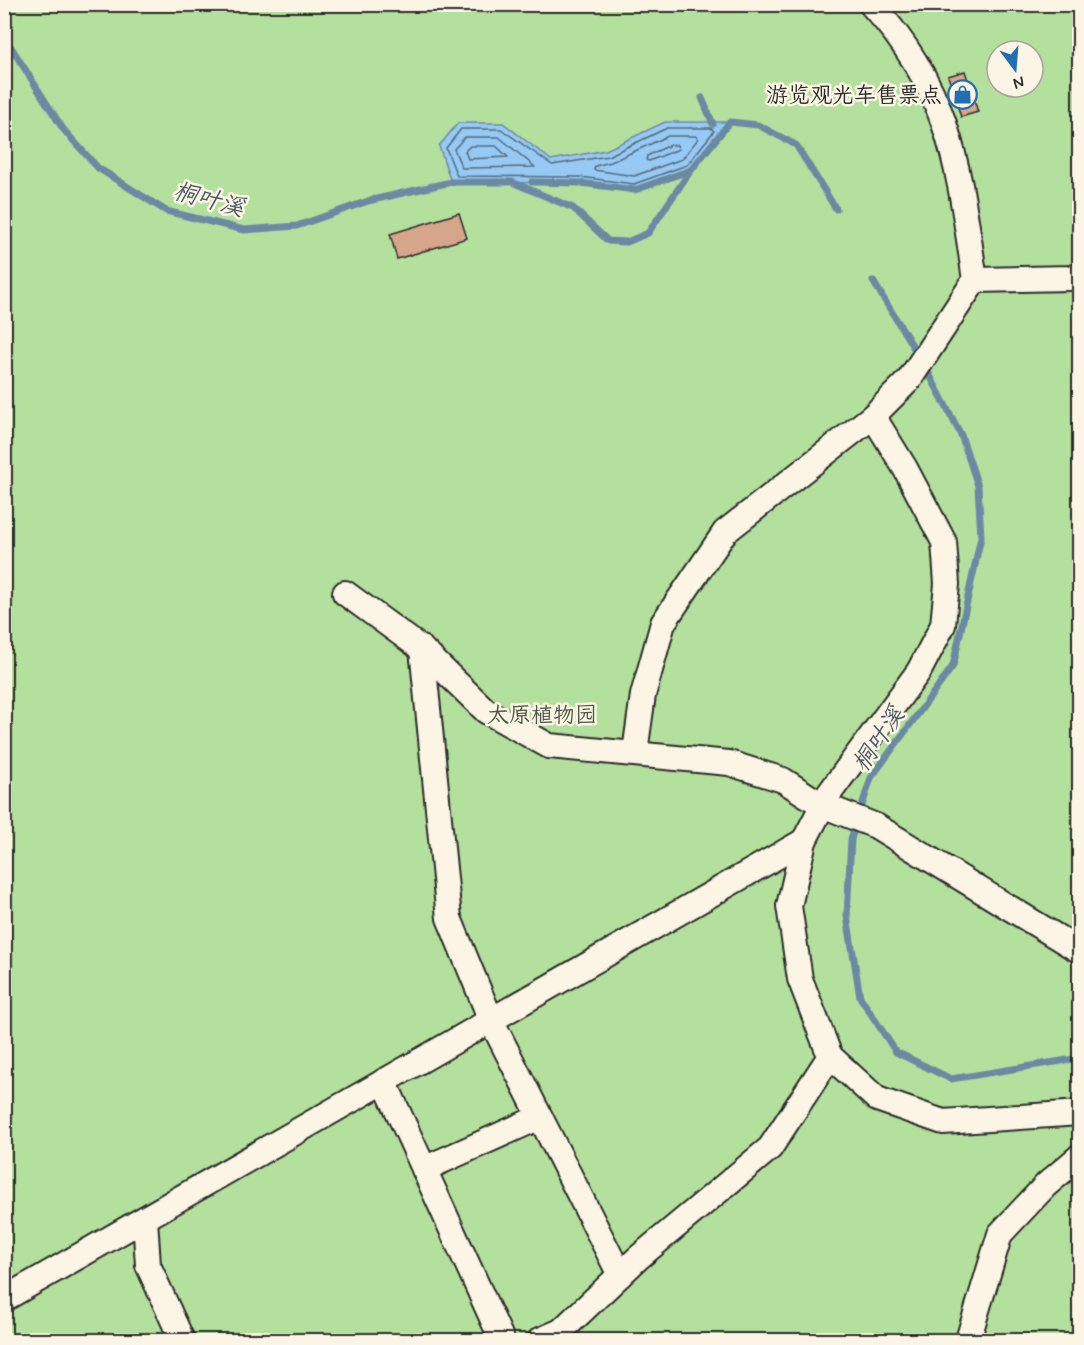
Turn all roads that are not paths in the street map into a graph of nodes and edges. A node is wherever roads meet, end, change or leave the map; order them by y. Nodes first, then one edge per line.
1 (871, 4) edge
2 (1080, 275) edge
3 (975, 280) junction
4 (873, 416) junction
5 (345, 593) dead end
6 (422, 649) junction
7 (635, 752) junction
8 (830, 808) junction
9 (804, 841) junction
10 (1080, 951) edge
11 (491, 1020) junction
12 (830, 1056) junction
13 (384, 1081) junction
14 (1080, 1113) edge
15 (540, 1117) junction
16 (1080, 1156) edge
17 (424, 1170) junction
18 (145, 1219) junction
19 (620, 1275) junction
20 (4, 1299) edge
21 (182, 1341) edge
22 (502, 1341) edge
23 (540, 1341) edge
24 (968, 1341) edge

1 - 3 lane
2 - 3 lane
3 - 4 lane
4 - 7 lane
4 - 8 lane
5 - 6 lane
6 - 7 lane
6 - 11 lane
7 - 8 lane
8 - 9 lane
8 - 10 lane
9 - 11 lane
9 - 12 lane
11 - 13 lane
11 - 15 lane
12 - 14 lane
12 - 19 lane
13 - 17 lane
13 - 18 lane
15 - 17 lane
15 - 19 lane
16 - 24 lane
17 - 22 lane
18 - 20 lane
18 - 21 lane
19 - 23 lane

